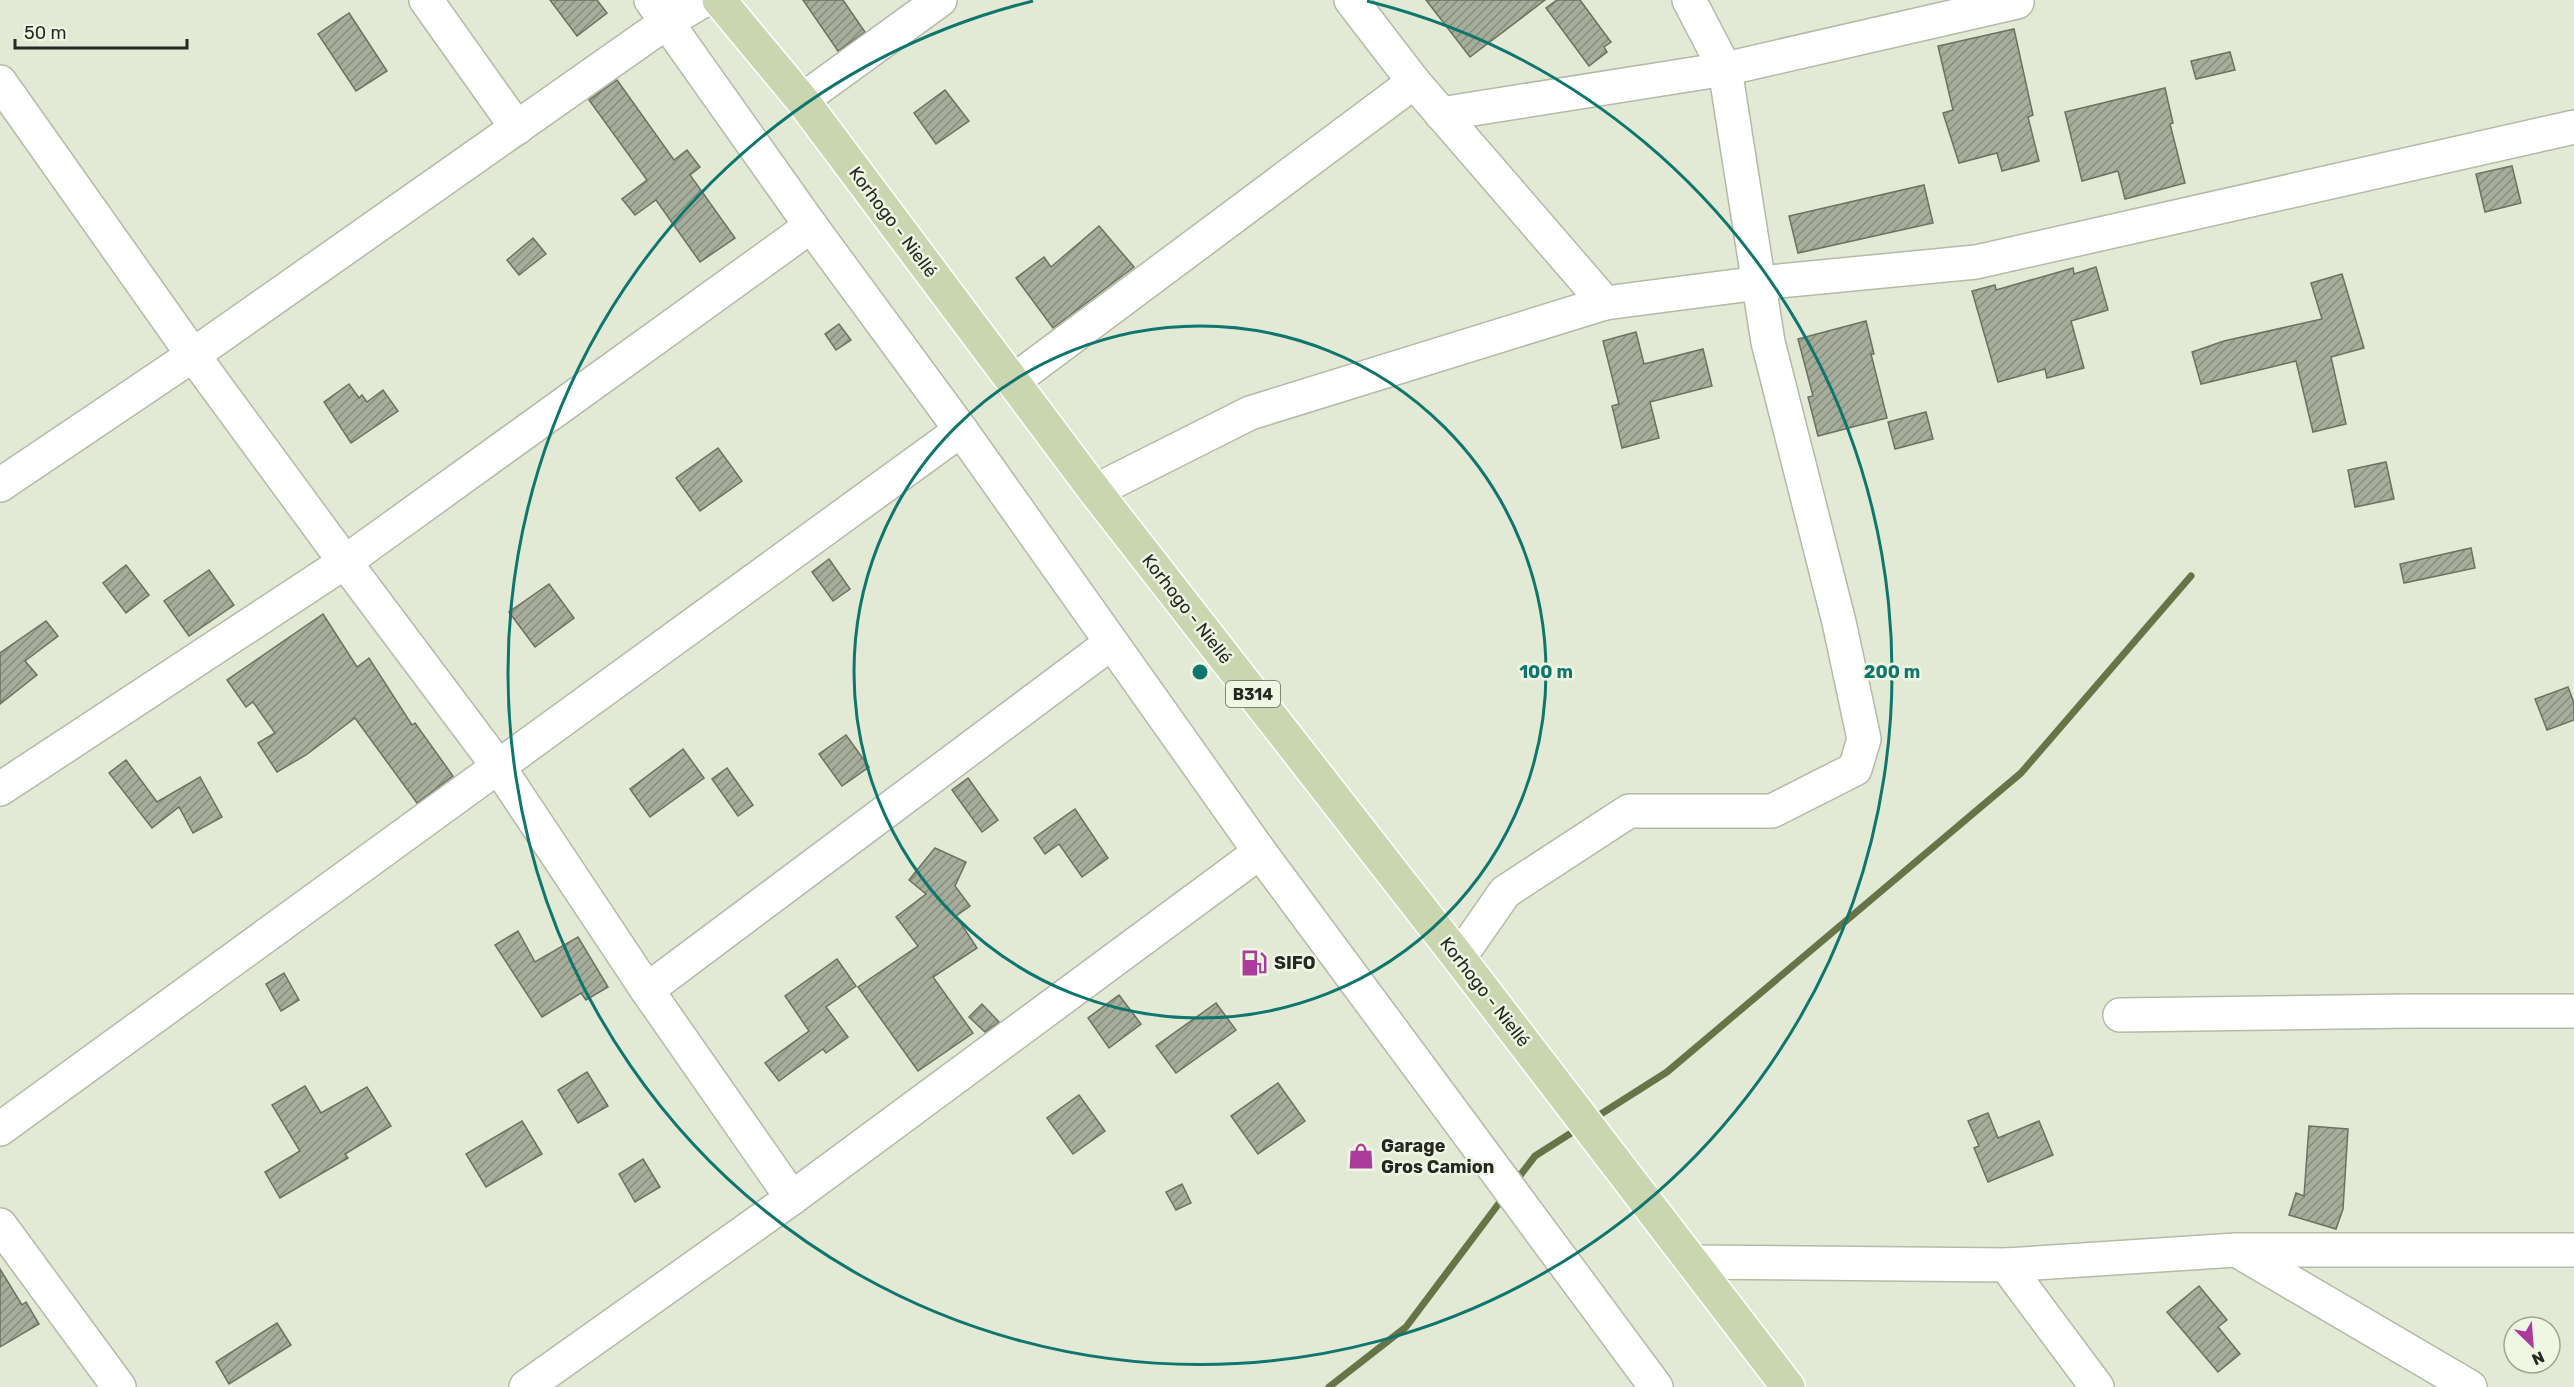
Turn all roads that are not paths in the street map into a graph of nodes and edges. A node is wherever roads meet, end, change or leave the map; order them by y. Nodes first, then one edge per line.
1 (426, 0) edge
2 (704, 0) edge
3 (719, 0) edge
4 (940, 0) edge
5 (1351, 0) edge
6 (1689, 0) edge
7 (2017, 2) dead end
8 (659, 11) edge
9 (1725, 69) junction
10 (1414, 82) junction
11 (0, 84) edge
12 (802, 100) junction
13 (1441, 114) junction
14 (2574, 127) edge
15 (517, 128) junction
16 (811, 226) junction
17 (1759, 283) junction
18 (1605, 303) junction
19 (193, 355) junction
20 (1012, 382) junction
21 (961, 430) junction
22 (0, 485) edge
23 (1095, 491) junction
24 (345, 562) junction
25 (1111, 643) junction
26 (498, 766) junction
27 (0, 789) edge
28 (1260, 852) junction
29 (1459, 958) junction
30 (647, 990) junction
31 (2574, 1011) edge
32 (2120, 1015) dead end
33 (0, 1129) edge
34 (792, 1198) junction
35 (0, 1225) edge
36 (2236, 1250) junction
37 (2574, 1250) edge
38 (1692, 1262) junction
39 (2006, 1265) junction
40 (119, 1387) edge
41 (526, 1387) edge
42 (1656, 1387) edge
43 (1788, 1387) edge
44 (2097, 1387) edge
45 (2470, 1387) edge

1 - 15 street
2 - 8 street
3 - 12 main road, Korhogo - Niellé / B314
4 - 12 street
5 - 10 street
6 - 9 street
7 - 9 street
8 - 15 street
8 - 16 street
9 - 13 street
9 - 17 street
10 - 13 street
10 - 20 street
11 - 19 street
12 - 20 main road, Korhogo - Niellé / B314
13 - 18 street
14 - 17 street
15 - 19 street
16 - 21 street
16 - 24 street
17 - 18 street
17 - 29 street
18 - 23 street
19 - 22 street
19 - 24 street
20 - 23 main road, Korhogo - Niellé / B314
21 - 25 street
21 - 26 street
23 - 29 main road, Korhogo - Niellé / B314
24 - 26 street
24 - 27 street
25 - 28 street
25 - 30 street
26 - 30 street
26 - 33 street
28 - 34 street
28 - 42 street
29 - 38 main road, Korhogo - Niellé / B314
30 - 34 street
31 - 32 street
34 - 41 street
35 - 40 street
36 - 37 street
36 - 39 street
36 - 45 street
38 - 39 street
38 - 43 main road, Korhogo - Niellé / B314
39 - 44 street

